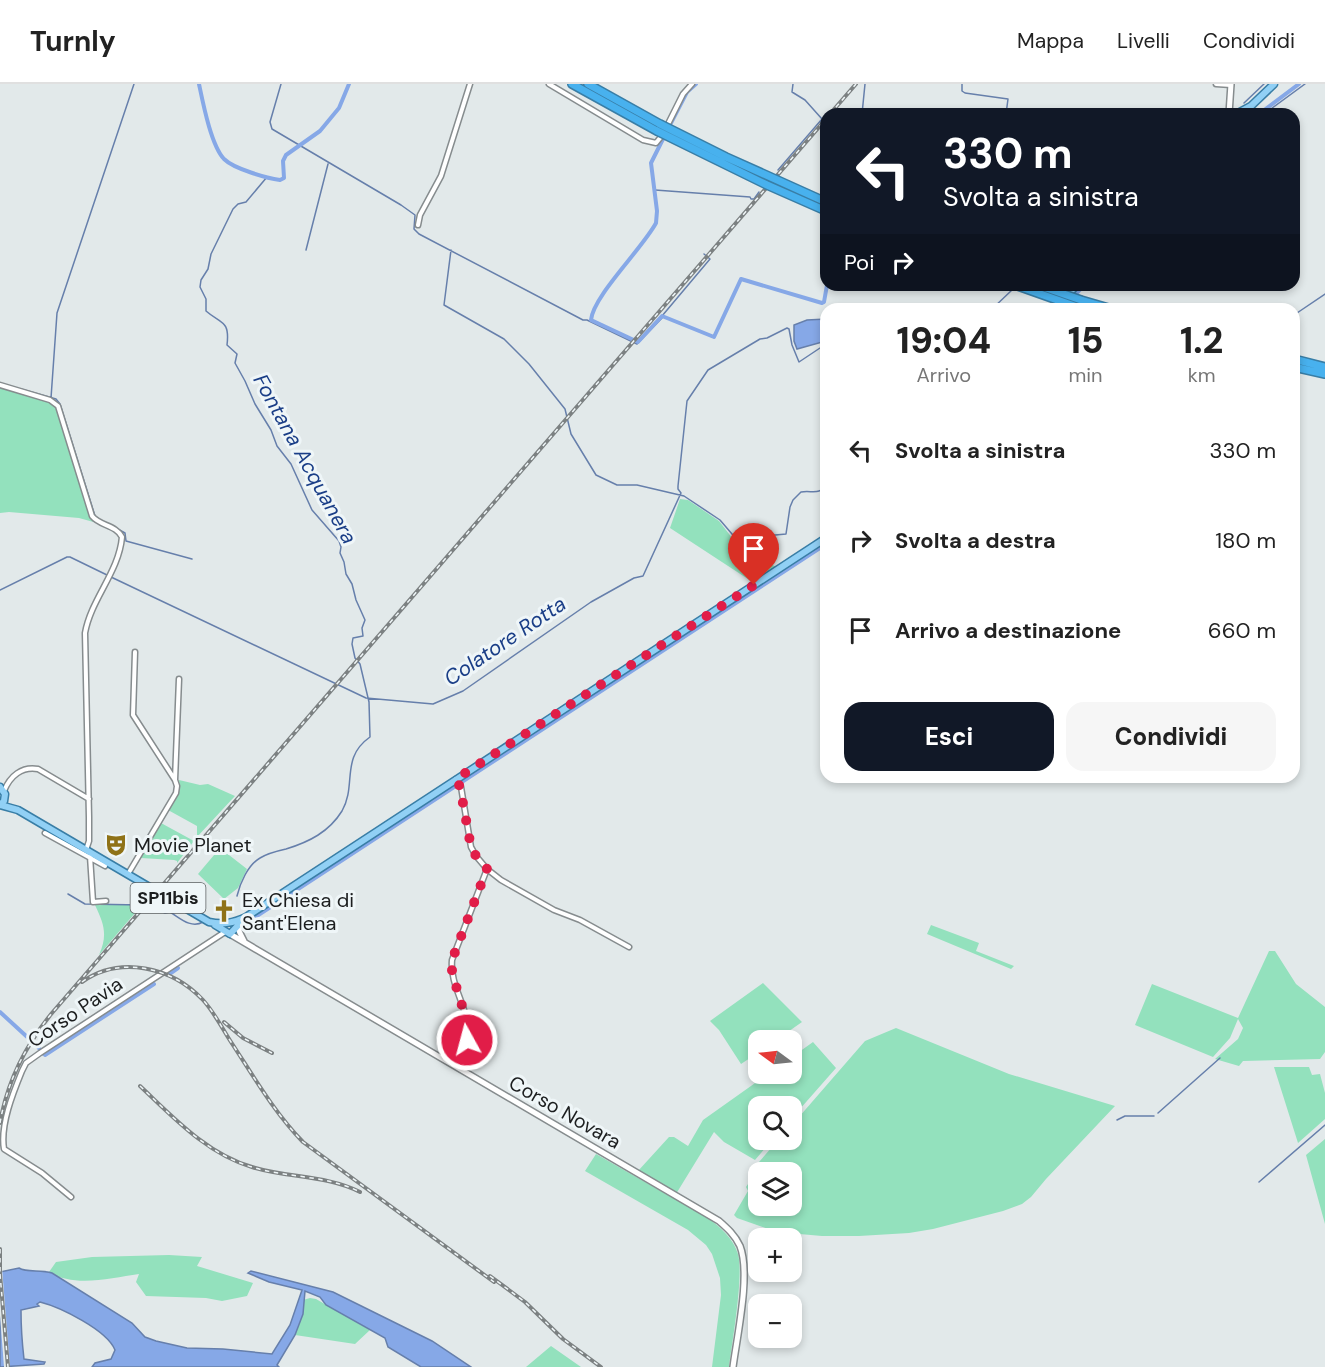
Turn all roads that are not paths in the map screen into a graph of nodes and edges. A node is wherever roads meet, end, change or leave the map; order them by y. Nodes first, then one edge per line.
1 (470, 84) edge
2 (549, 84) edge
3 (573, 84) edge
4 (588, 84) edge
5 (692, 84) edge
6 (1216, 84) edge
7 (1274, 84) edge
8 (1231, 85) edge
9 (1251, 106) joint
10 (1232, 108) edge
11 (1247, 108) edge
12 (669, 122) dead end
13 (659, 127) junction
14 (660, 138) dead end
15 (820, 199) edge
16 (820, 208) edge
17 (418, 225) dead end
18 (1035, 291) edge
19 (1051, 291) edge
20 (1074, 303) edge
21 (1077, 303) edge
22 (1300, 360) edge
23 (1325, 366) edge
24 (1300, 368) edge
25 (1325, 374) edge
26 (0, 385) edge
27 (820, 542) edge
28 (135, 652) dead end
29 (178, 679) dead end
30 (175, 780) junction
31 (457, 780) junction
32 (2, 790) edge
33 (89, 799) junction
34 (0, 805) edge
35 (18, 810) junction
36 (45, 833) dead end
37 (89, 853) junction
38 (105, 866) dead end
39 (487, 869) junction
40 (128, 875) junction
41 (106, 901) dead end
42 (241, 920) junction
43 (209, 922) junction
44 (228, 933) junction
45 (245, 943) junction
46 (629, 947) dead end
47 (460, 1069) junction
48 (70, 1197) dead end
49 (733, 1367) edge

1 - 17 street
2 - 14 street
3 - 13 highway
4 - 13 highway
5 - 12 street
6 - 8 street
7 - 9 main road
8 - 10 main road
9 - 11 main road
13 - 15 highway, bridge
13 - 16 highway, bridge
18 - 20 highway, bridge
19 - 21 highway, bridge
22 - 23 highway
24 - 25 highway
26 - 33 street
27 - 31 main road
28 - 30 street
29 - 30 street
30 - 40 street
31 - 39 street
31 - 42 main road
32 - 33 street
32 - 34 main road, SP11bis
32 - 35 main road, SP11bis
33 - 37 street
34 - 35 main road, SP11bis
35 - 37 main road, SP11bis
36 - 37 street
37 - 38 street
37 - 40 main road, SP11bis
37 - 41 street
39 - 46 street
39 - 47 street
40 - 43 main road, SP11bis
42 - 43 main road
42 - 44 main road
42 - 45 main road
43 - 44 main road, Corso Novara / SP11bis
44 - 45 main road, Corso Novara / SP11bis
44 - 48 street, Corso Pavia
45 - 47 main road, Corso Novara / SP11bis
47 - 49 main road, Corso Novara / SP11bis

